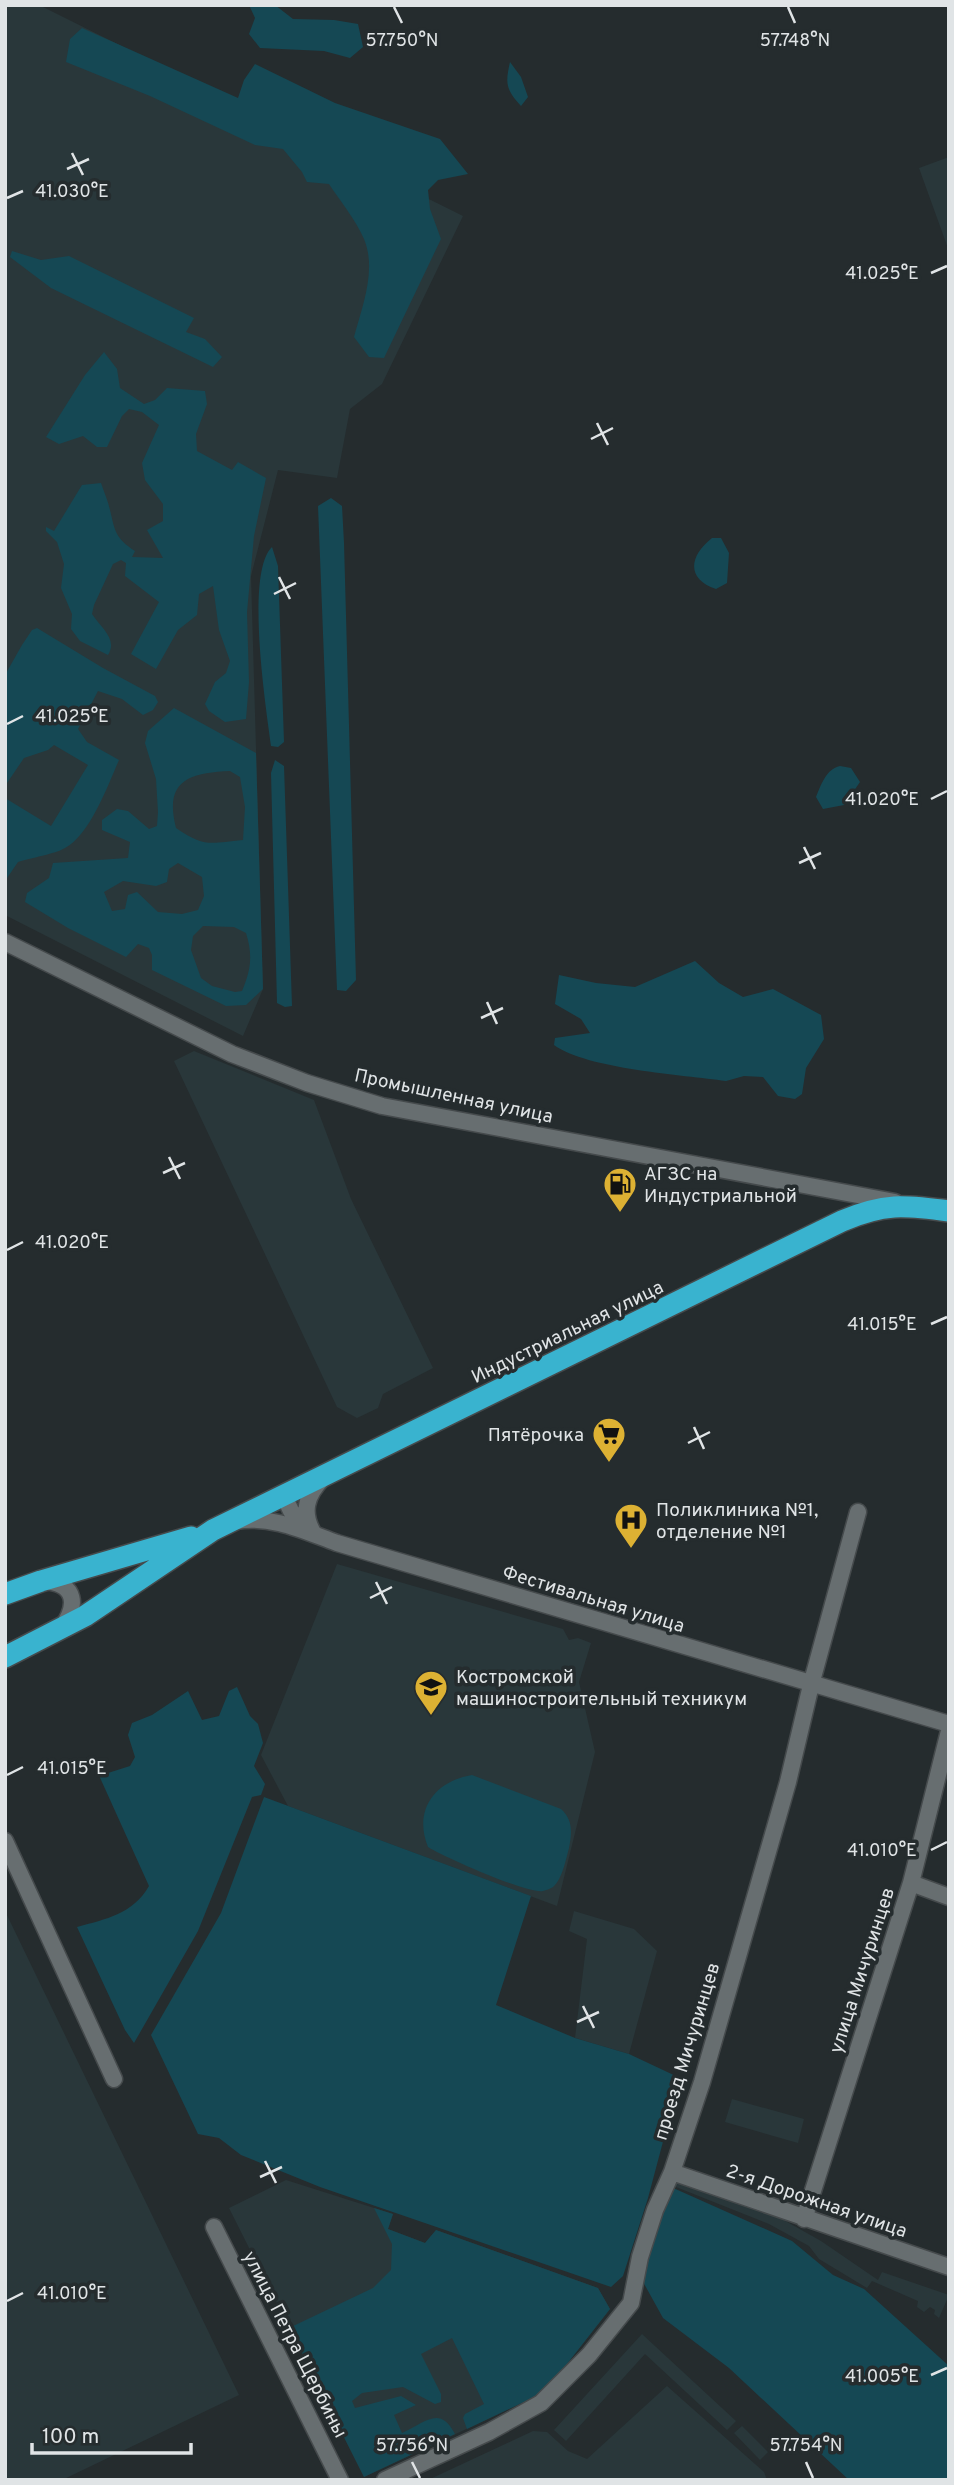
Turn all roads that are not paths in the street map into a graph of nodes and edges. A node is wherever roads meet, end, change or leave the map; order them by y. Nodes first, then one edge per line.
1 (5, 942) edge
2 (922, 1208) junction
3 (949, 1211) edge
4 (326, 1475) junction
5 (284, 1496) junction
6 (858, 1512) dead end
7 (220, 1526) junction
8 (314, 1534) junction
9 (41, 1581) junction
10 (5, 1594) edge
11 (59, 1631) junction
12 (5, 1657) edge
13 (811, 1685) junction
14 (949, 1724) edge
15 (949, 1731) edge
16 (5, 1841) edge
17 (911, 1883) junction
18 (949, 1896) edge
19 (114, 2079) dead end
20 (672, 2172) junction
21 (804, 2219) junction
22 (214, 2227) dead end
23 (949, 2267) edge
24 (340, 2480) edge
25 (385, 2480) edge

1 - 2 street, Промышленная улица
2 - 3 highway, Индустриальная улица
2 - 4 highway, Индустриальная улица
4 - 5 highway, Индустриальная улица
4 - 8 street
5 - 7 highway, Индустриальная улица
5 - 8 street
6 - 13 street, проезд Мичуринцев
7 - 8 street, Фестивальная улица
7 - 9 highway, Индустриальная улица
7 - 11 highway, Индустриальная улица
8 - 13 street, Фестивальная улица
9 - 10 highway, Индустриальная улица
9 - 11 street
11 - 12 highway, Индустриальная улица
13 - 14 street, Фестивальная улица
13 - 20 street, проезд Мичуринцев
15 - 17 street, улица Мичуринцев
16 - 19 street
17 - 18 street
17 - 21 street, улица Мичуринцев
20 - 21 street, 2-я Дорожная улица
20 - 25 street, проезд Мичуринцев
21 - 23 street, 2-я Дорожная улица
22 - 24 street, улица Петра Щербины

